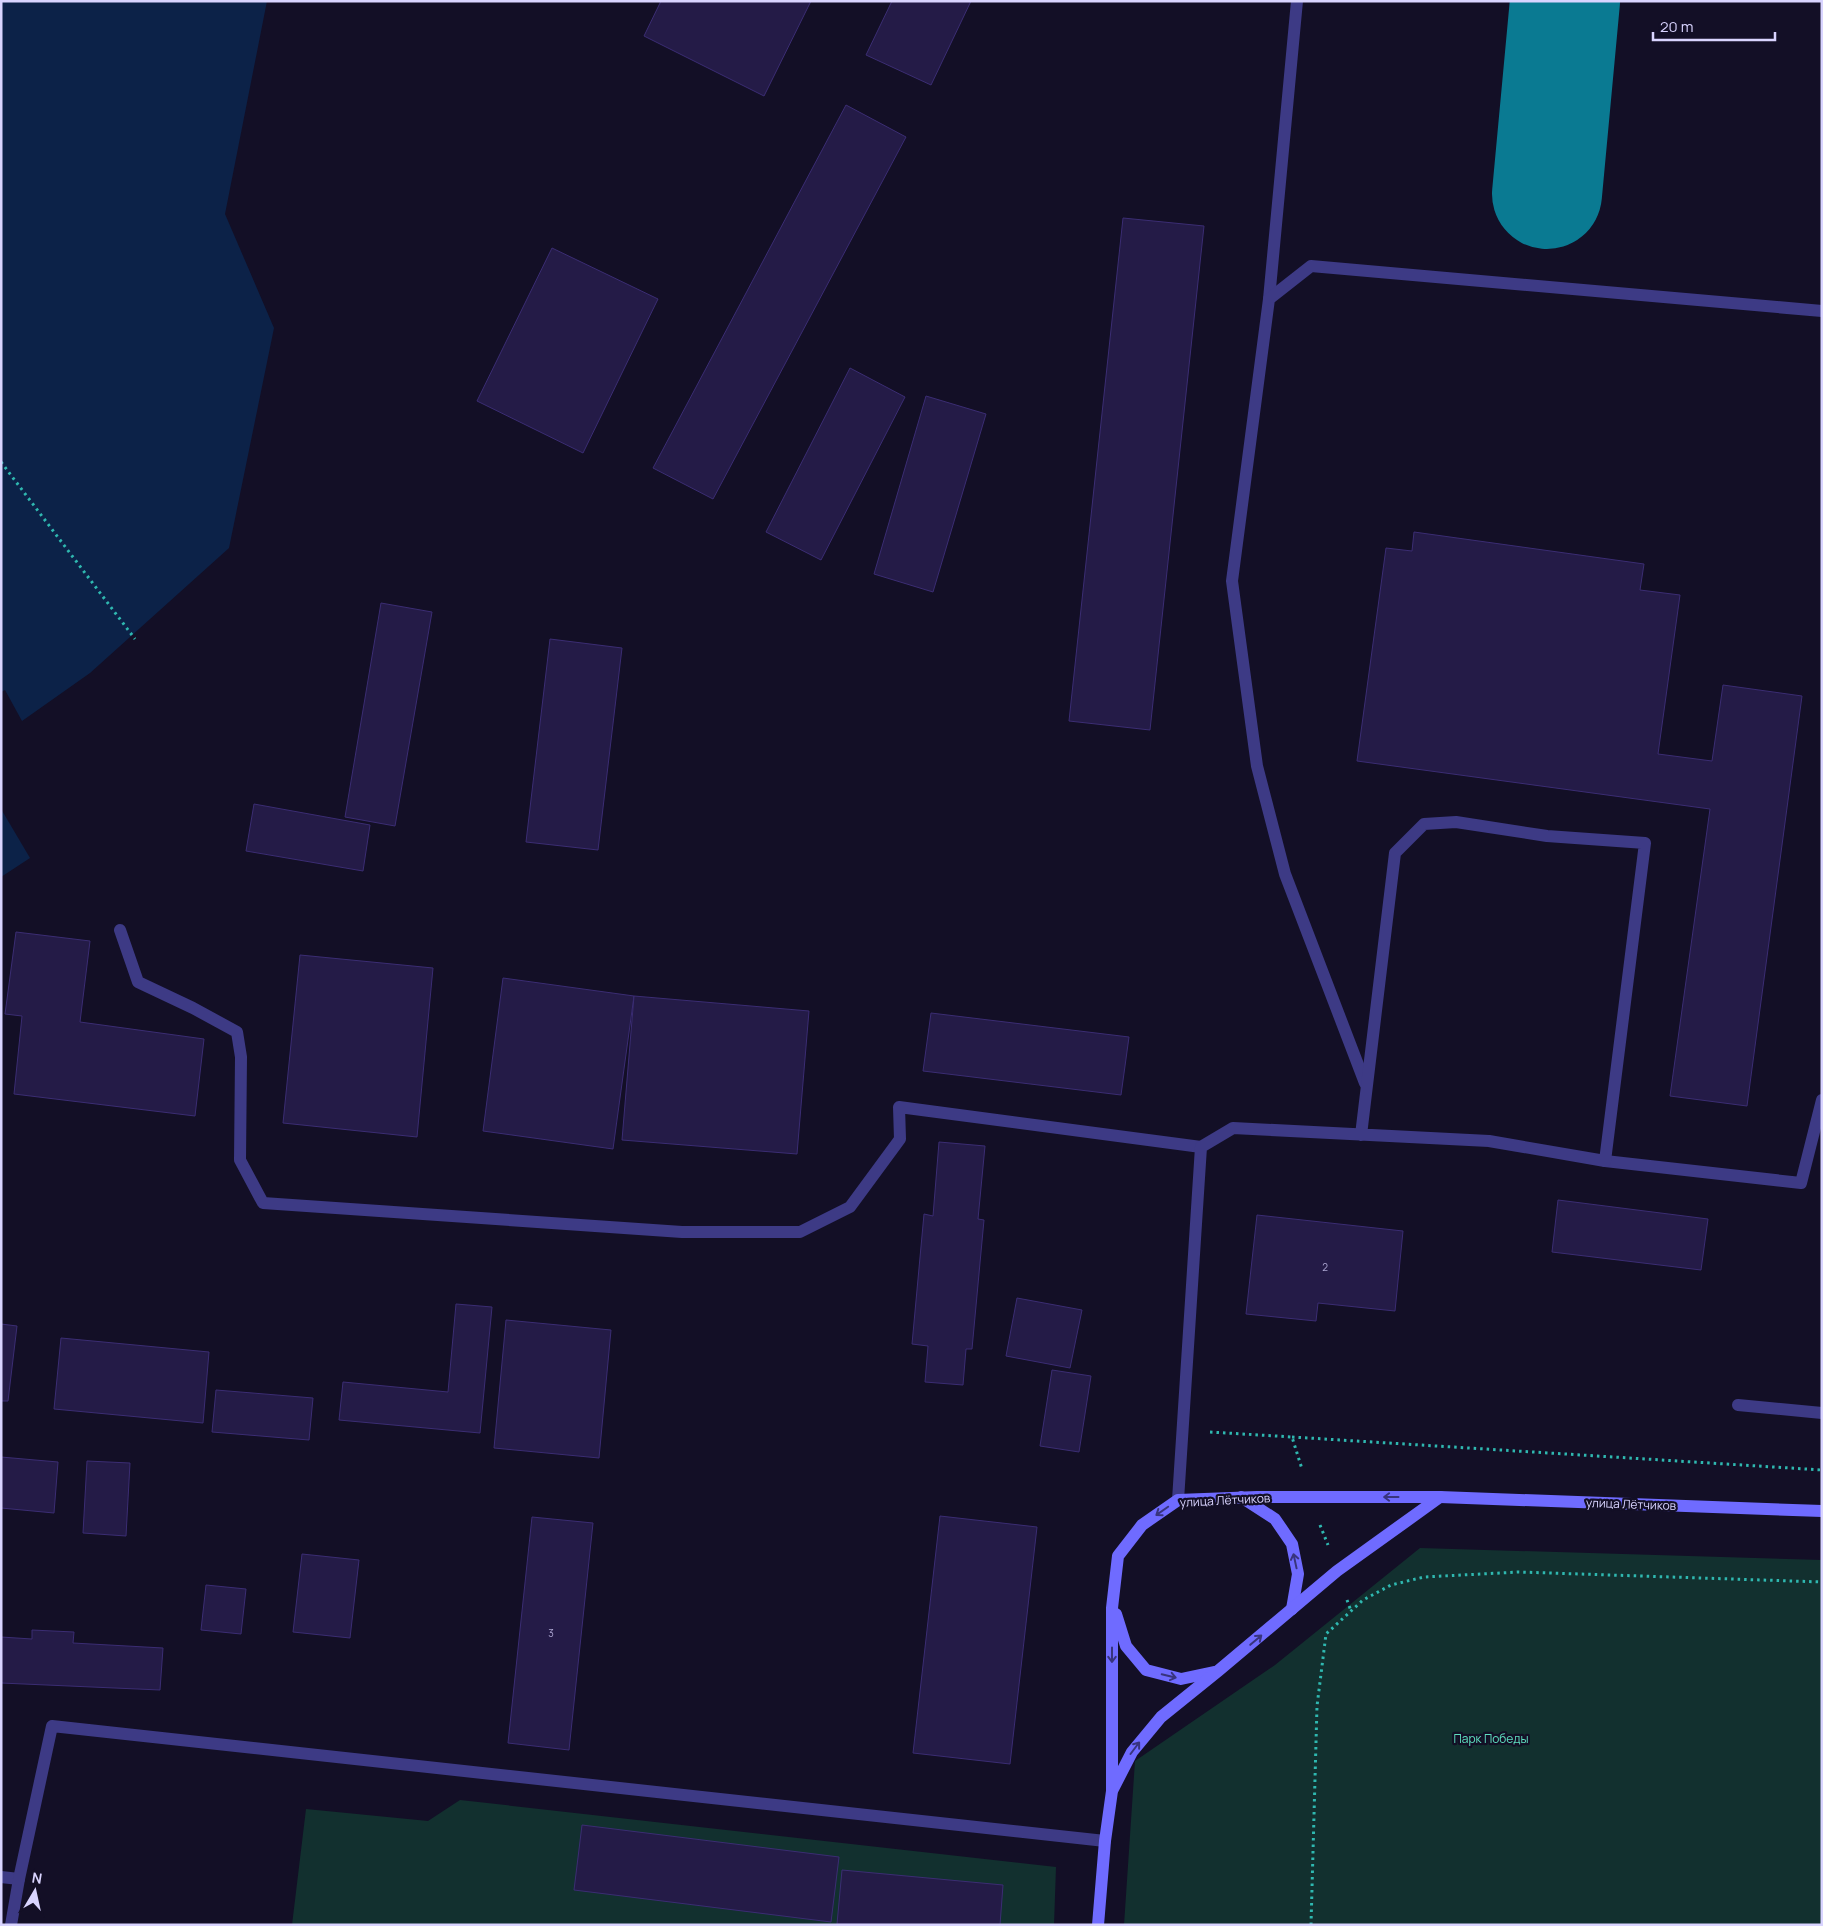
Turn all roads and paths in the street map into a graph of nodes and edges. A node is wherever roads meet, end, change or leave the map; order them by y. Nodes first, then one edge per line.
1 (1297, 1) edge
2 (1269, 299) junction
3 (1822, 311) edge
4 (1, 462) edge
5 (135, 639) dead end
6 (120, 930) dead end
7 (1366, 1085) junction
8 (1822, 1100) edge
9 (1360, 1134) junction
10 (1201, 1147) junction
11 (1605, 1161) junction
12 (1738, 1405) dead end
13 (1822, 1413) edge
14 (1292, 1437) dead end
15 (1822, 1470) edge
16 (1240, 1497) junction
17 (1440, 1497) junction
18 (1178, 1500) junction
19 (1822, 1511) edge
20 (1822, 1582) edge
21 (1113, 1602) junction
22 (1292, 1609) junction
23 (1218, 1671) junction
24 (1112, 1791) junction
25 (1105, 1841) junction
26 (1, 1877) edge
27 (19, 1879) junction
28 (11, 1925) edge
29 (1098, 1925) edge
30 (1311, 1925) edge

1 - 2 lane
2 - 3 lane
2 - 7 lane
4 - 5 path
6 - 10 lane
7 - 9 lane
7 - 11 lane
8 - 11 lane
9 - 10 lane
9 - 11 lane
10 - 18 lane
12 - 13 lane
14 - 15 path
17 -> 16 main road, улица Лётчиков
16 - 18 main road, улица Лётчиков
22 -> 16 main road
17 - 19 main road, улица Лётчиков
17 - 22 main road, улица Лётчиков
18 -> 21 main road, улица Лётчиков
20 - 30 path
21 -> 23 main road
21 -> 24 main road, улица Лётчиков
23 -> 22 main road, улица Лётчиков
24 -> 23 main road, улица Лётчиков
24 - 25 main road, улица Лётчиков
25 - 27 lane
25 - 29 main road, улица Лётчиков
26 - 27 lane
27 - 28 lane

